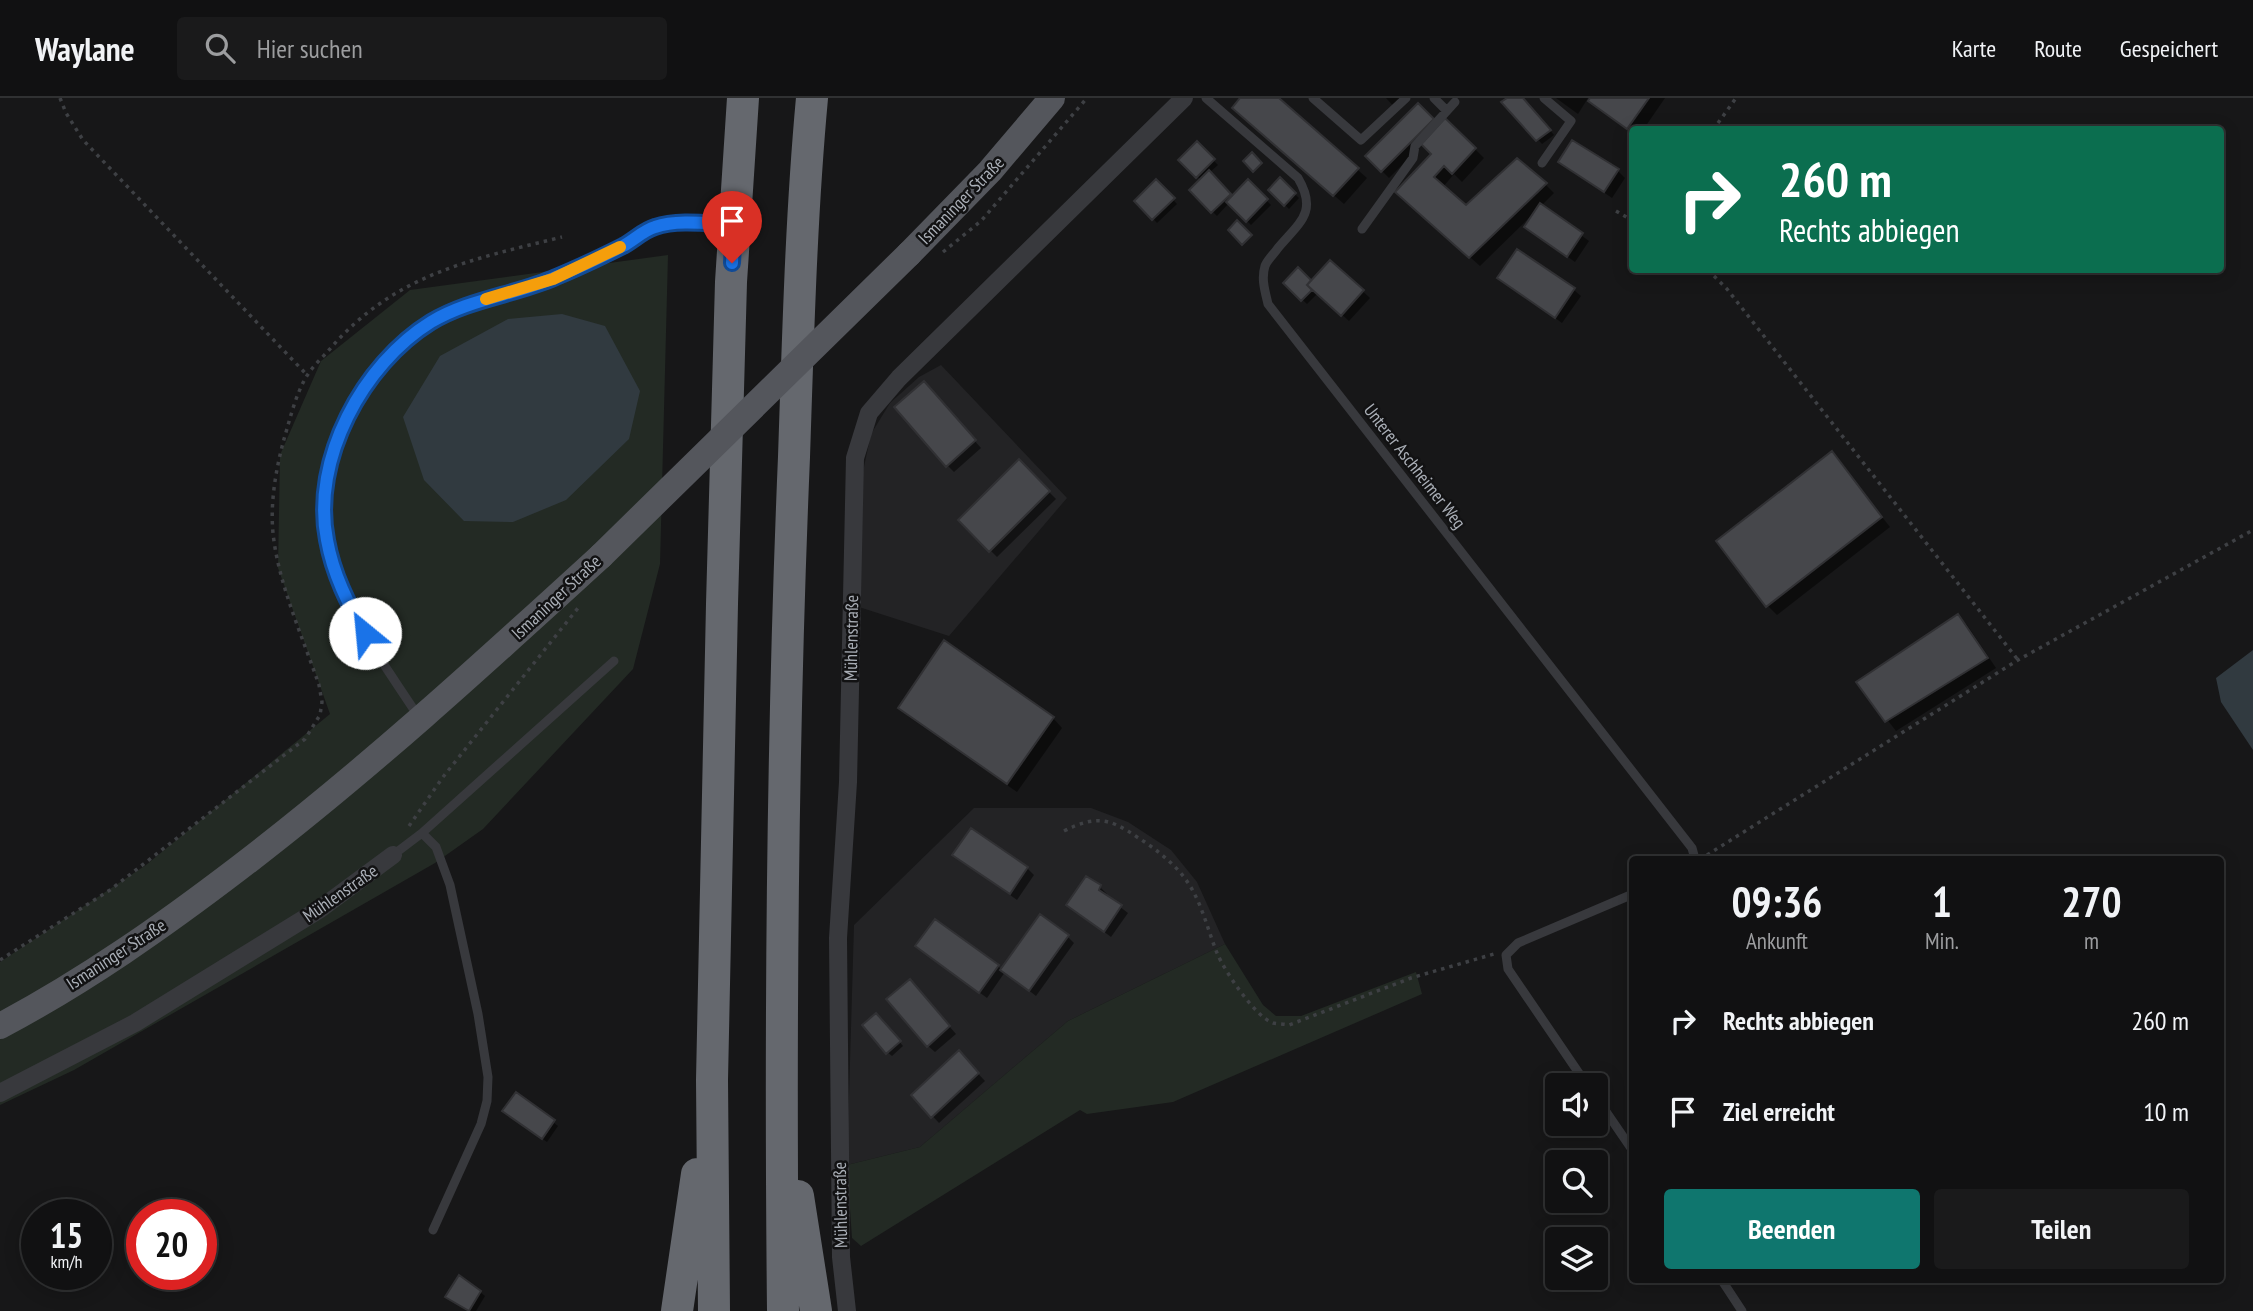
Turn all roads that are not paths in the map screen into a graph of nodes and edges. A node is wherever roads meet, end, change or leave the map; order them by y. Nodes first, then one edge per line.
1 (743, 98) edge
2 (1052, 98) edge
3 (1184, 98) edge
4 (1206, 98) edge
5 (1313, 98) edge
6 (1406, 98) edge
7 (1434, 98) edge
8 (1544, 98) edge
9 (1455, 102) dead end
10 (814, 107) edge
11 (1447, 111) junction
12 (1542, 163) dead end
13 (734, 225) junction
14 (1362, 229) dead end
15 (614, 661) dead end
16 (421, 720) junction
17 (422, 834) junction
18 (393, 855) joint
19 (1694, 856) edge
20 (1629, 896) edge
21 (0, 1026) edge
22 (1579, 1073) edge
23 (712, 1080) junction
24 (780, 1084) junction
25 (0, 1093) edge
26 (1608, 1115) edge
27 (1629, 1145) edge
28 (433, 1230) dead end
29 (1724, 1283) edge
30 (677, 1311) edge
31 (714, 1311) edge
32 (783, 1311) edge
33 (816, 1311) edge
34 (846, 1311) edge
35 (1742, 1311) edge

1 - 13 highway
2 - 16 main road, Ismaninger Straße, bridge
3 - 34 street, Mühlenstraße
4 - 19 lane, Unterer Aschheimer Weg
5 - 6 lane
7 - 11 lane
8 - 12 lane
9 - 11 lane
10 - 24 highway
11 - 14 lane
13 - 16 lane
13 - 23 highway
15 - 17 lane, Mühlenstraße
16 - 21 main road, Ismaninger Straße
17 - 18 lane, Mühlenstraße
17 - 28 lane
18 - 25 street, Mühlenstraße
20 - 22 lane
23 - 30 highway
23 - 31 highway
24 - 32 highway
24 - 33 highway
26 - 27 lane
29 - 35 lane

